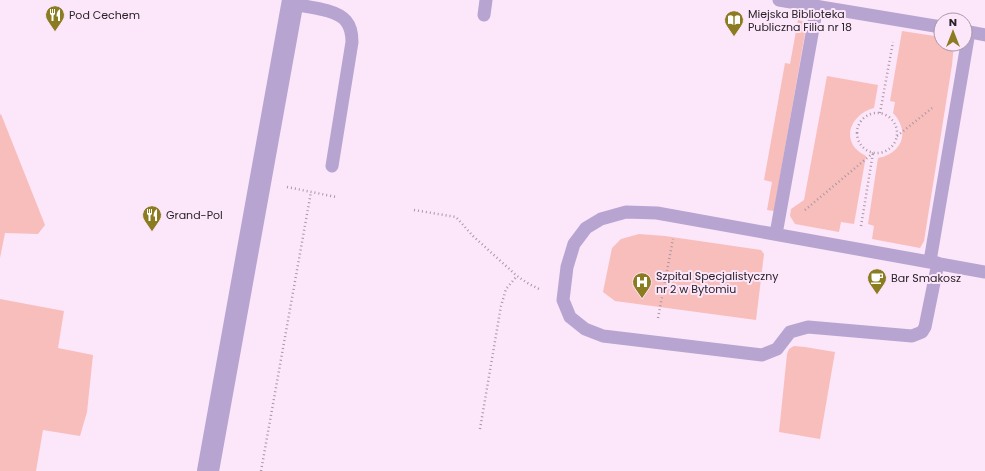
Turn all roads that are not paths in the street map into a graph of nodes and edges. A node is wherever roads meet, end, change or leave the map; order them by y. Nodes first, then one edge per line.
1 (486, 0) edge
2 (779, 0) edge
3 (292, 2) edge
4 (817, 6) junction
5 (484, 14) dead end
6 (933, 26) edge
7 (973, 33) edge
8 (985, 35) edge
9 (964, 52) edge
10 (332, 166) dead end
11 (776, 234) junction
12 (934, 262) junction
13 (985, 272) edge
14 (208, 471) edge

1 - 5 lane
2 - 4 lane
3 - 10 lane
3 - 14 street
4 - 6 lane
4 - 11 lane
7 - 8 lane
9 - 12 lane
11 - 12 lane
11 - 12 lane
12 - 13 lane

